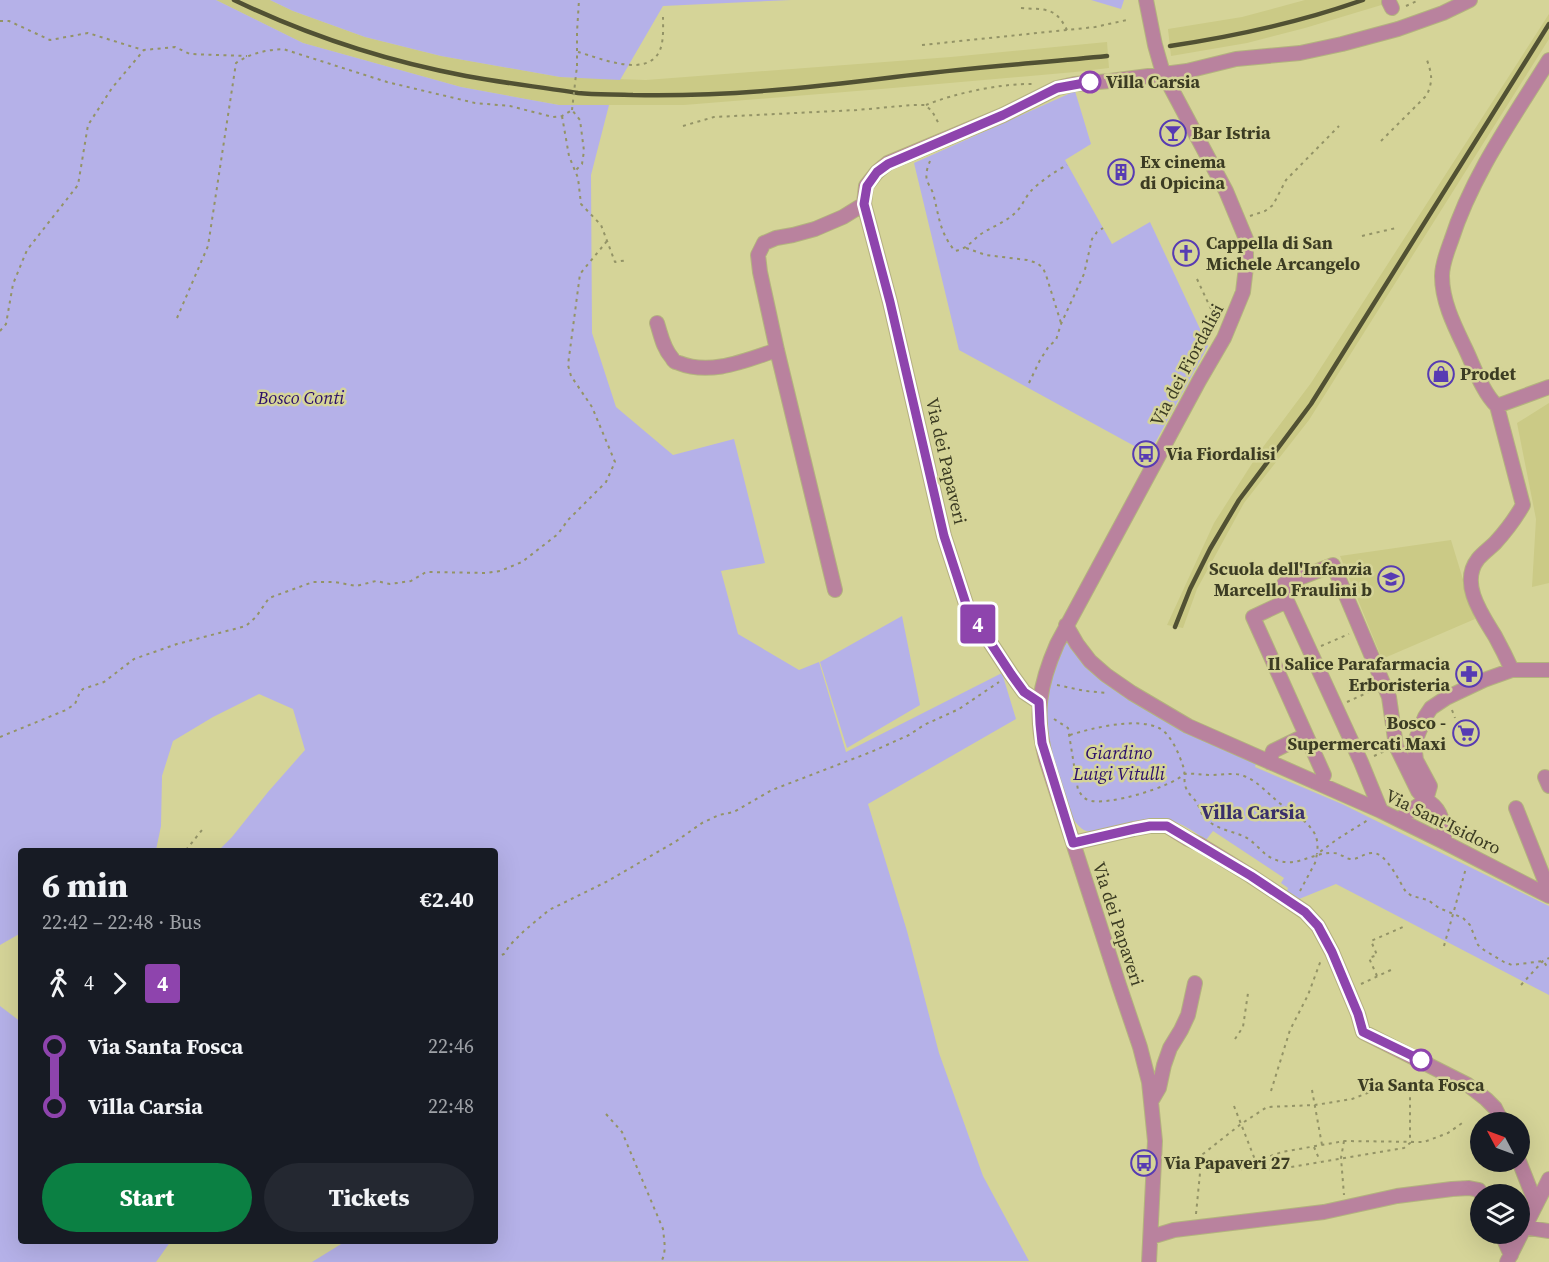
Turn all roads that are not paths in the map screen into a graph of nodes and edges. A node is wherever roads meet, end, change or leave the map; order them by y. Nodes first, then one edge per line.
1 (1146, 0) edge
2 (1470, 0) edge
3 (1549, 60) edge
4 (1163, 73) junction
5 (864, 204) junction
6 (657, 323) dead end
7 (777, 350) junction
8 (1549, 387) edge
9 (1497, 406) junction
10 (835, 590) dead end
11 (1287, 601) junction
12 (1066, 625) junction
13 (1512, 670) junction
14 (1549, 670) edge
15 (1039, 708) junction
16 (1306, 735) junction
17 (1269, 762) junction
18 (1320, 783) junction
19 (1426, 800) junction
20 (1516, 808) dead end
21 (1381, 811) junction
22 (1400, 820) junction
23 (1444, 842) junction
24 (1073, 843) junction
25 (1549, 891) edge
26 (1549, 896) edge
27 (1195, 983) dead end
28 (1152, 1100) junction
29 (1497, 1112) edge
30 (1523, 1172) edge
31 (1549, 1179) edge
32 (1470, 1188) edge
33 (1536, 1204) junction
34 (1530, 1215) edge
35 (1530, 1228) edge
36 (1549, 1231) edge
37 (1151, 1237) junction
38 (1515, 1244) edge
39 (1509, 1258) edge
40 (1149, 1262) edge

1 - 4 street, Via dei Fiordalisi
2 - 4 street
3 - 9 street
4 - 5 street
4 - 12 street, Via dei Fiordalisi
5 - 7 street
5 - 15 street, Via dei Papaveri
6 - 7 street
7 - 10 street
8 - 9 street
9 - 13 street
11 - 16 street
11 - 19 street
11 - 21 street
12 - 15 street, Via dei Fiordalisi
12 - 17 street, Via Sant'Isidoro
13 - 14 street
13 - 19 street
15 - 24 street, Via dei Papaveri
16 - 17 street
16 - 18 street
17 - 18 street, Via Sant'Isidoro
18 - 21 street, Via Sant'Isidoro
19 - 22 street
19 - 23 street
20 - 25 street, Via Sant'Isidoro
21 - 22 street, Via Sant'Isidoro
22 - 23 street, Via Sant'Isidoro
23 - 26 street, Via Sant'Isidoro
24 - 28 street, Via dei Papaveri
24 - 29 street
27 - 28 street
28 - 37 street, Via dei Papaveri
30 - 33 street
31 - 33 street
32 - 37 street
33 - 34 street
35 - 36 street
37 - 40 street, Via dei Papaveri
38 - 39 street

